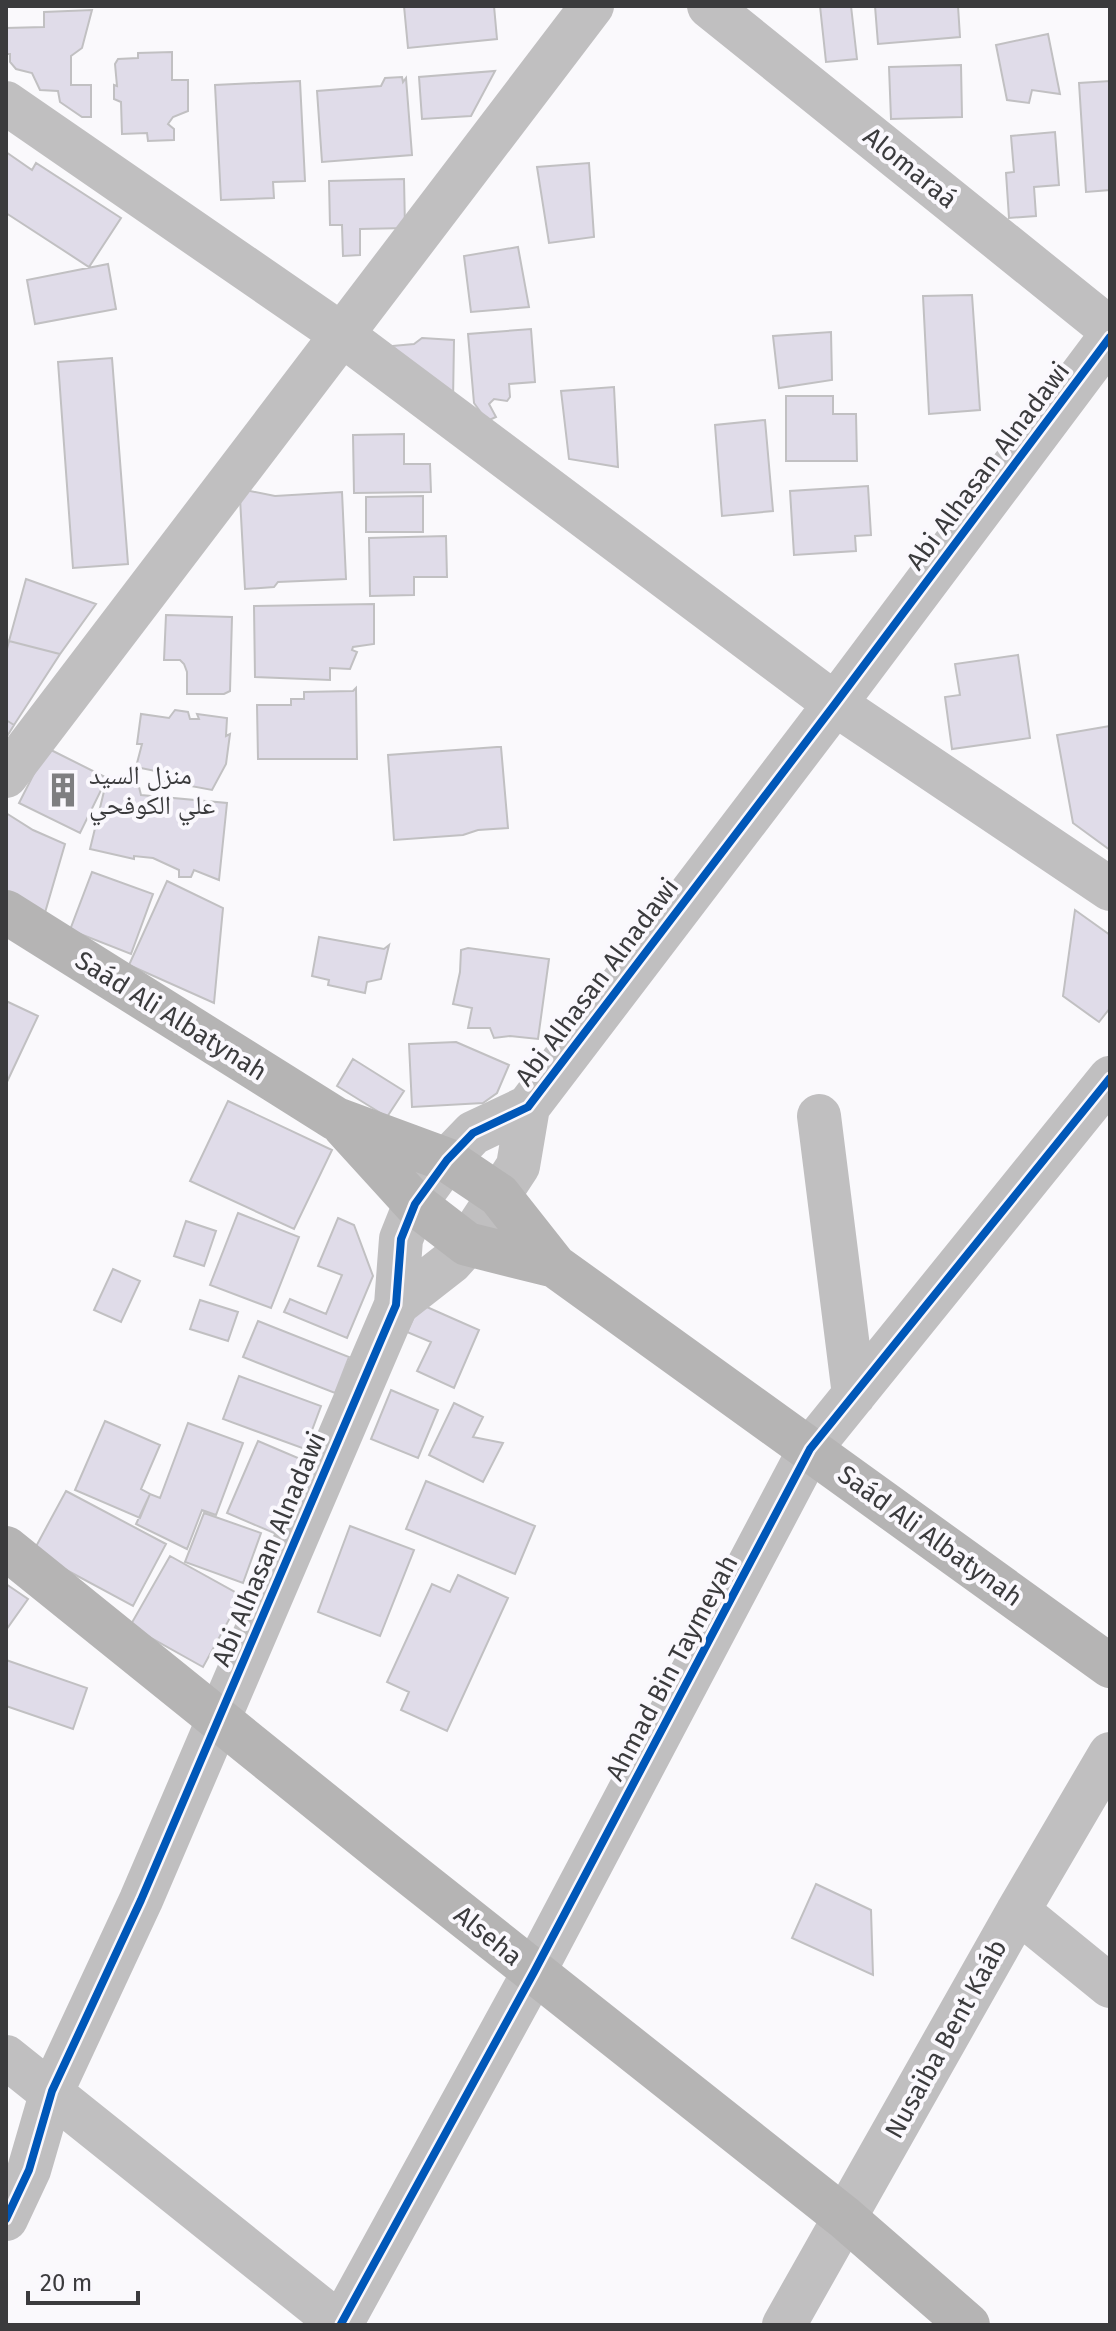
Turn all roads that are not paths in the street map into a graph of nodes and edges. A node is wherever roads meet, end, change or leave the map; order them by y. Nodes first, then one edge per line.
1 (592, 6) edge
2 (709, 6) edge
3 (6, 103) edge
4 (1110, 329) edge
5 (341, 334) junction
6 (1110, 337) edge
7 (835, 704) junction
8 (6, 776) edge
9 (1110, 889) edge
10 (6, 912) edge
11 (1110, 1078) edge
12 (528, 1107) junction
13 (819, 1116) dead end
14 (336, 1119) junction
15 (447, 1160) junction
16 (499, 1195) junction
17 (415, 1204) junction
18 (467, 1244) junction
19 (555, 1266) junction
20 (396, 1305) junction
21 (854, 1395) junction
22 (810, 1449) junction
23 (6, 1548) edge
24 (1110, 1666) edge
25 (217, 1719) junction
26 (1110, 1754) edge
27 (1018, 1911) junction
28 (534, 1972) junction
29 (1110, 1986) edge
30 (6, 2057) edge
31 (52, 2091) junction
32 (845, 2218) junction
33 (6, 2219) edge
34 (341, 2325) edge
35 (784, 2325) edge
36 (968, 2325) edge

1 - 5 street
2 - 4 street, Alomaraá
3 - 5 street
5 - 7 street
5 - 8 street
6 - 7 street, Abi Alhasan Alnadawi
7 - 9 street
7 - 12 street, Abi Alhasan Alnadawi
10 - 14 main road, Saád Ali Albatynah
11 - 21 street, Ahmad Bin Taymeyah
12 - 15 street, Abi Alhasan Alnadawi
12 - 16 street, Abi Alhasan Alnadawi
13 - 21 street
14 - 15 main road, Saád Ali Albatynah
14 - 17 main road, Saád Ali Albatynah
15 - 16 main road, Saád Ali Albatynah
15 - 17 street, Abi Alhasan Alnadawi
16 - 18 street, Abi Alhasan Alnadawi
16 - 19 main road, Saád Ali Albatynah
17 - 18 main road, Saád Ali Albatynah
17 - 20 street, Abi Alhasan Alnadawi
18 - 19 main road, Saád Ali Albatynah
18 - 20 street, Abi Alhasan Alnadawi
19 - 22 main road, Saád Ali Albatynah
20 - 25 street, Abi Alhasan Alnadawi
21 - 22 street, Ahmad Bin Taymeyah
22 - 24 main road, Saád Ali Albatynah
22 - 28 street, Ahmad Bin Taymeyah
23 - 25 main road, Alseha
25 - 28 main road, Alseha
25 - 31 street, Abi Alhasan Alnadawi
26 - 27 street, Nusaiba Bent Kaáb
27 - 29 street
27 - 32 street, Nusaiba Bent Kaáb
28 - 32 main road, Alseha
28 - 34 street, Ahmad Bin Taymeyah
30 - 31 street
31 - 33 street, Abi Alhasan Alnadawi
31 - 34 street
32 - 35 street, Nusaiba Bent Kaáb
32 - 36 main road, Alseha

